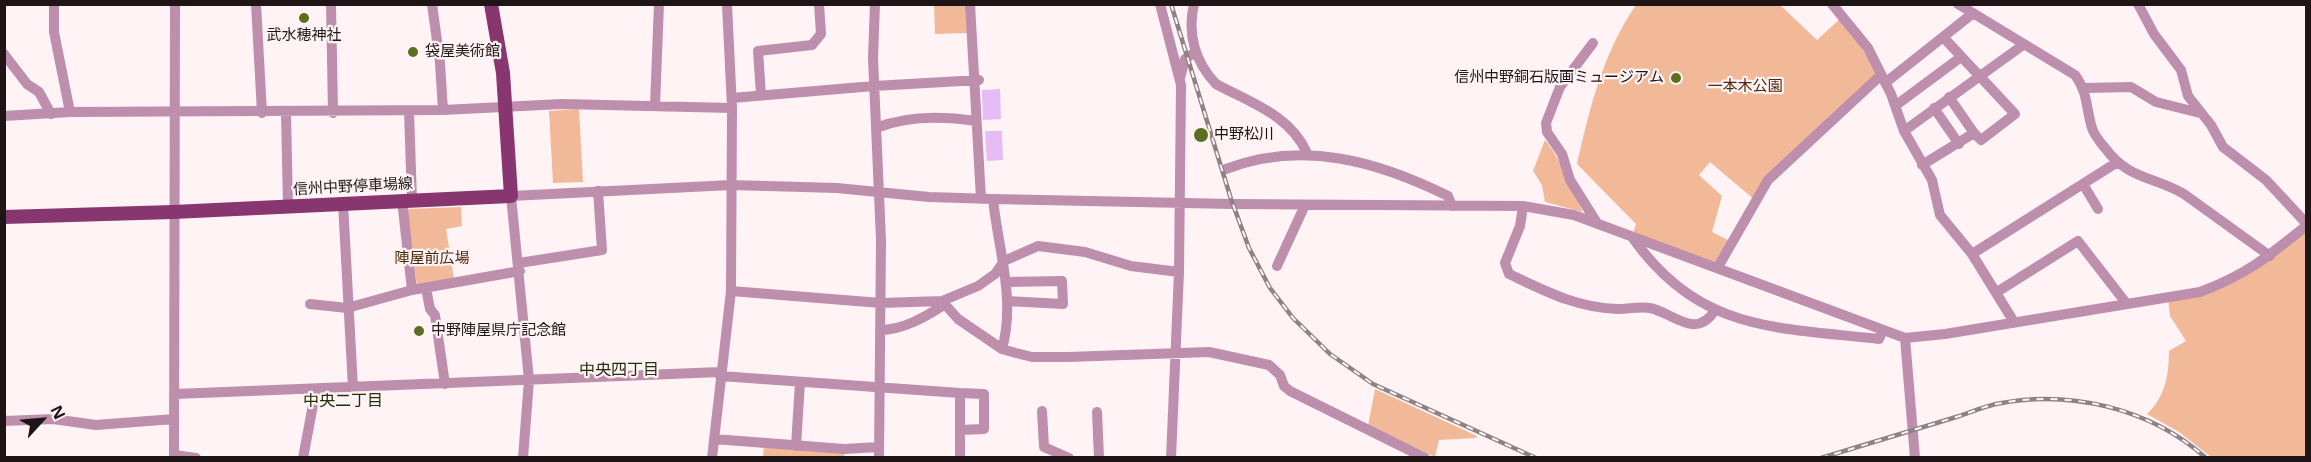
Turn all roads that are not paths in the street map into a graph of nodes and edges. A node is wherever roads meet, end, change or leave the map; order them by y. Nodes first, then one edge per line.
1 (54, 4) edge
2 (175, 4) edge
3 (256, 4) edge
4 (331, 4) edge
5 (432, 4) edge
6 (490, 4) edge
7 (659, 4) edge
8 (728, 4) edge
9 (819, 4) edge
10 (875, 4) edge
11 (970, 4) edge
12 (1160, 4) edge
13 (1194, 4) edge
14 (1832, 4) edge
15 (1958, 4) edge
16 (2138, 4) edge
17 (1972, 14) junction
18 (1944, 38) junction
19 (1593, 43) dead end
20 (2023, 45) junction
21 (1195, 52) junction
22 (4, 54) edge
23 (1961, 57) junction
24 (1978, 76) junction
25 (1180, 78) junction
26 (976, 80) junction
27 (1882, 80) junction
28 (874, 86) junction
29 (2085, 88) junction
30 (761, 95) junction
31 (1949, 98) junction
32 (732, 103) junction
33 (655, 106) junction
34 (1894, 106) junction
35 (505, 108) junction
36 (1934, 108) junction
37 (442, 110) junction
38 (409, 111) junction
39 (70, 112) junction
40 (174, 112) junction
41 (261, 113) junction
42 (286, 113) junction
43 (333, 113) junction
44 (2200, 113) junction
45 (51, 114) junction
46 (4, 116) edge
47 (976, 121) junction
48 (876, 128) junction
49 (1904, 130) junction
50 (1974, 133) junction
51 (1959, 144) junction
52 (1307, 153) junction
53 (2116, 163) junction
54 (1922, 165) junction
55 (1226, 169) dead end
56 (2083, 184) junction
57 (732, 185) junction
58 (879, 190) junction
59 (598, 191) junction
60 (512, 196) junction
61 (981, 199) junction
62 (993, 199) junction
63 (407, 200) junction
64 (1179, 202) junction
65 (343, 203) junction
66 (1305, 205) junction
67 (1452, 206) junction
68 (1523, 206) junction
69 (288, 207) junction
70 (2098, 209) dead end
71 (173, 212) junction
72 (4, 217) edge
73 (1597, 223) junction
74 (2307, 225) edge
75 (1632, 237) junction
76 (1972, 255) junction
77 (2270, 256) junction
78 (1004, 261) junction
79 (1277, 266) dead end
80 (519, 267) junction
81 (1718, 267) junction
82 (1179, 272) junction
83 (1006, 282) junction
84 (426, 288) junction
85 (412, 290) junction
86 (731, 291) junction
87 (1997, 292) junction
88 (1007, 301) junction
89 (881, 303) junction
90 (943, 303) junction
91 (2126, 303) junction
92 (310, 304) dead end
93 (347, 308) junction
94 (1714, 310) junction
95 (2014, 322) junction
96 (880, 330) junction
97 (1883, 330) junction
98 (1905, 338) junction
99 (1002, 349) junction
100 (1176, 355) junction
101 (720, 374) junction
102 (529, 380) junction
103 (800, 382) junction
104 (445, 384) junction
105 (353, 388) junction
106 (316, 389) junction
107 (880, 389) junction
108 (960, 393) junction
109 (175, 394) junction
110 (1042, 411) dead end
111 (1097, 412) dead end
112 (174, 419) junction
113 (4, 421) edge
114 (960, 430) junction
115 (714, 438) junction
116 (796, 446) junction
117 (879, 455) edge
118 (174, 456) edge
119 (196, 458) edge
120 (303, 458) edge
121 (523, 458) edge
122 (712, 458) edge
123 (960, 458) edge
124 (1069, 458) edge
125 (1099, 458) edge
126 (1171, 458) edge
127 (1425, 458) edge
128 (1915, 458) edge

1 - 39 street
2 - 40 street
3 - 41 street
4 - 43 street
5 - 37 street
6 - 35 main road
7 - 33 street
8 - 32 street
9 - 30 street
10 - 28 street
11 - 26 street
12 - 25 street
13 - 21 street
14 - 27 street
15 - 17 street
16 - 44 street
17 - 18 street
17 - 20 street
18 - 23 street
18 - 27 street
19 - 73 street
20 - 24 street
20 - 29 street
21 - 25 street
21 - 52 street
22 - 45 street
23 - 24 street
23 - 34 street
24 - 31 street
24 - 50 street
25 - 64 street
26 - 28 street
26 - 47 street
27 - 34 street
27 - 81 street
28 - 30 street
28 - 48 street
29 - 44 street
29 - 53 street
30 - 32 street
31 - 36 street
31 - 50 street
32 - 33 street
32 - 57 street
33 - 35 street
34 - 49 street
35 - 37 street
35 - 60 main road
36 - 49 street
36 - 51 street
37 - 38 street
38 - 43 street
38 - 63 street
39 - 40 street
39 - 45 street
40 - 41 street
40 - 71 street
41 - 42 street
42 - 43 street
42 - 69 street
44 - 74 street
45 - 46 street
47 - 48 street
47 - 61 street
48 - 58 street
49 - 54 street
50 - 51 street
51 - 54 street
52 - 55 street
52 - 67 street
53 - 56 street
53 - 77 street
54 - 76 street
56 - 70 street
56 - 76 street
57 - 58 street
57 - 59 street
57 - 86 street
58 - 61 street
58 - 89 street
59 - 60 street
59 - 80 street
60 - 63 main road, 信州中野停車場線
60 - 80 street
61 - 62 street
62 - 64 street
62 - 78 street
63 - 65 main road, 信州中野停車場線
63 - 85 street
64 - 66 street
64 - 82 street
65 - 69 main road, 信州中野停車場線
65 - 93 street
66 - 67 street
66 - 79 street
67 - 68 street
68 - 73 street
68 - 94 street
69 - 71 main road, 信州中野停車場線
71 - 72 main road, 信州中野停車場線
71 - 109 street
73 - 75 street
74 - 77 street
75 - 81 street
75 - 94 street
76 - 87 street
77 - 91 street
78 - 82 street
78 - 83 street
78 - 90 street
80 - 84 street
80 - 102 street
81 - 97 street
82 - 100 street
83 - 88 street
83 - 88 street
84 - 85 street
84 - 104 street
85 - 93 street
86 - 89 street
86 - 101 street
87 - 91 street
87 - 95 street
88 - 99 street
89 - 90 street
89 - 96 street
90 - 96 street
90 - 99 street
91 - 95 street
92 - 93 street
93 - 105 street
94 - 97 street
95 - 98 street
96 - 107 street
97 - 98 street
98 - 128 street
99 - 100 street
100 - 126 street
100 - 127 street
101 - 102 street
101 - 103 street
101 - 115 street
102 - 104 street
102 - 121 street
103 - 107 street
103 - 116 street
104 - 105 street
105 - 106 street
106 - 109 street
106 - 120 street
107 - 108 street
107 - 117 street
108 - 114 street
108 - 114 street
109 - 112 street
110 - 124 street
111 - 125 street
112 - 113 street
112 - 118 street
114 - 123 street
115 - 116 street
115 - 122 street
116 - 117 street
118 - 119 street

